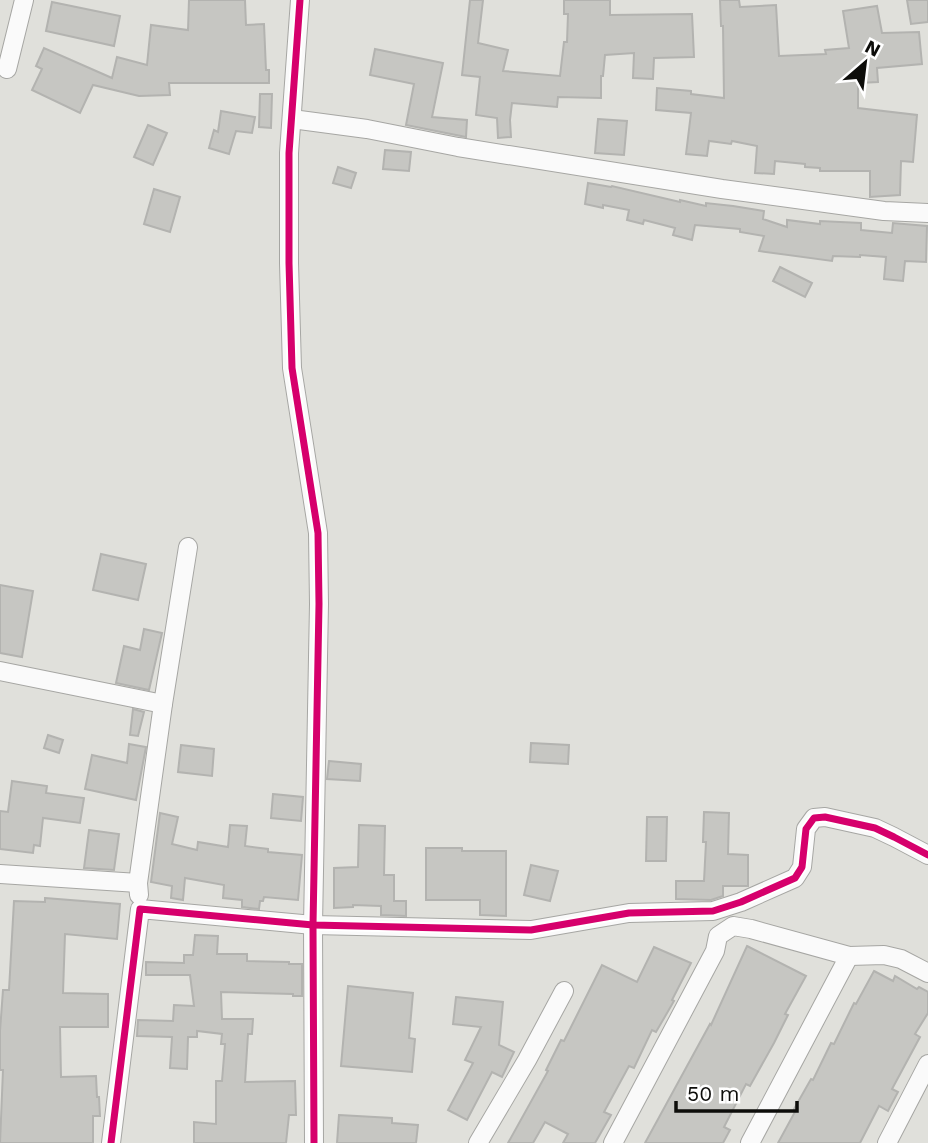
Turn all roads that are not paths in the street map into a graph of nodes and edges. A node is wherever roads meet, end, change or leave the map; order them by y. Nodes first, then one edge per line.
1 (24, 0) edge
2 (300, 0) edge
3 (8, 69) dead end
4 (292, 119) junction
5 (928, 213) edge
6 (188, 547) dead end
7 (0, 671) edge
8 (163, 704) junction
9 (928, 855) edge
10 (0, 874) edge
11 (138, 883) junction
12 (140, 909) junction
13 (313, 925) junction
14 (849, 956) junction
15 (928, 973) edge
16 (564, 991) dead end
17 (928, 1064) edge
18 (111, 1143) edge
19 (314, 1143) edge
20 (478, 1143) edge
21 (613, 1143) edge
22 (750, 1143) edge
23 (887, 1143) edge

1 - 3 street
2 - 4 street
4 - 5 street
4 - 13 street
6 - 8 street
7 - 8 street
8 - 11 street
9 - 13 street
10 - 11 street
11 - 12 street
12 - 13 street
12 - 18 street
13 - 19 street
14 - 15 street
14 - 21 street
14 - 22 street
16 - 20 street
17 - 23 street

